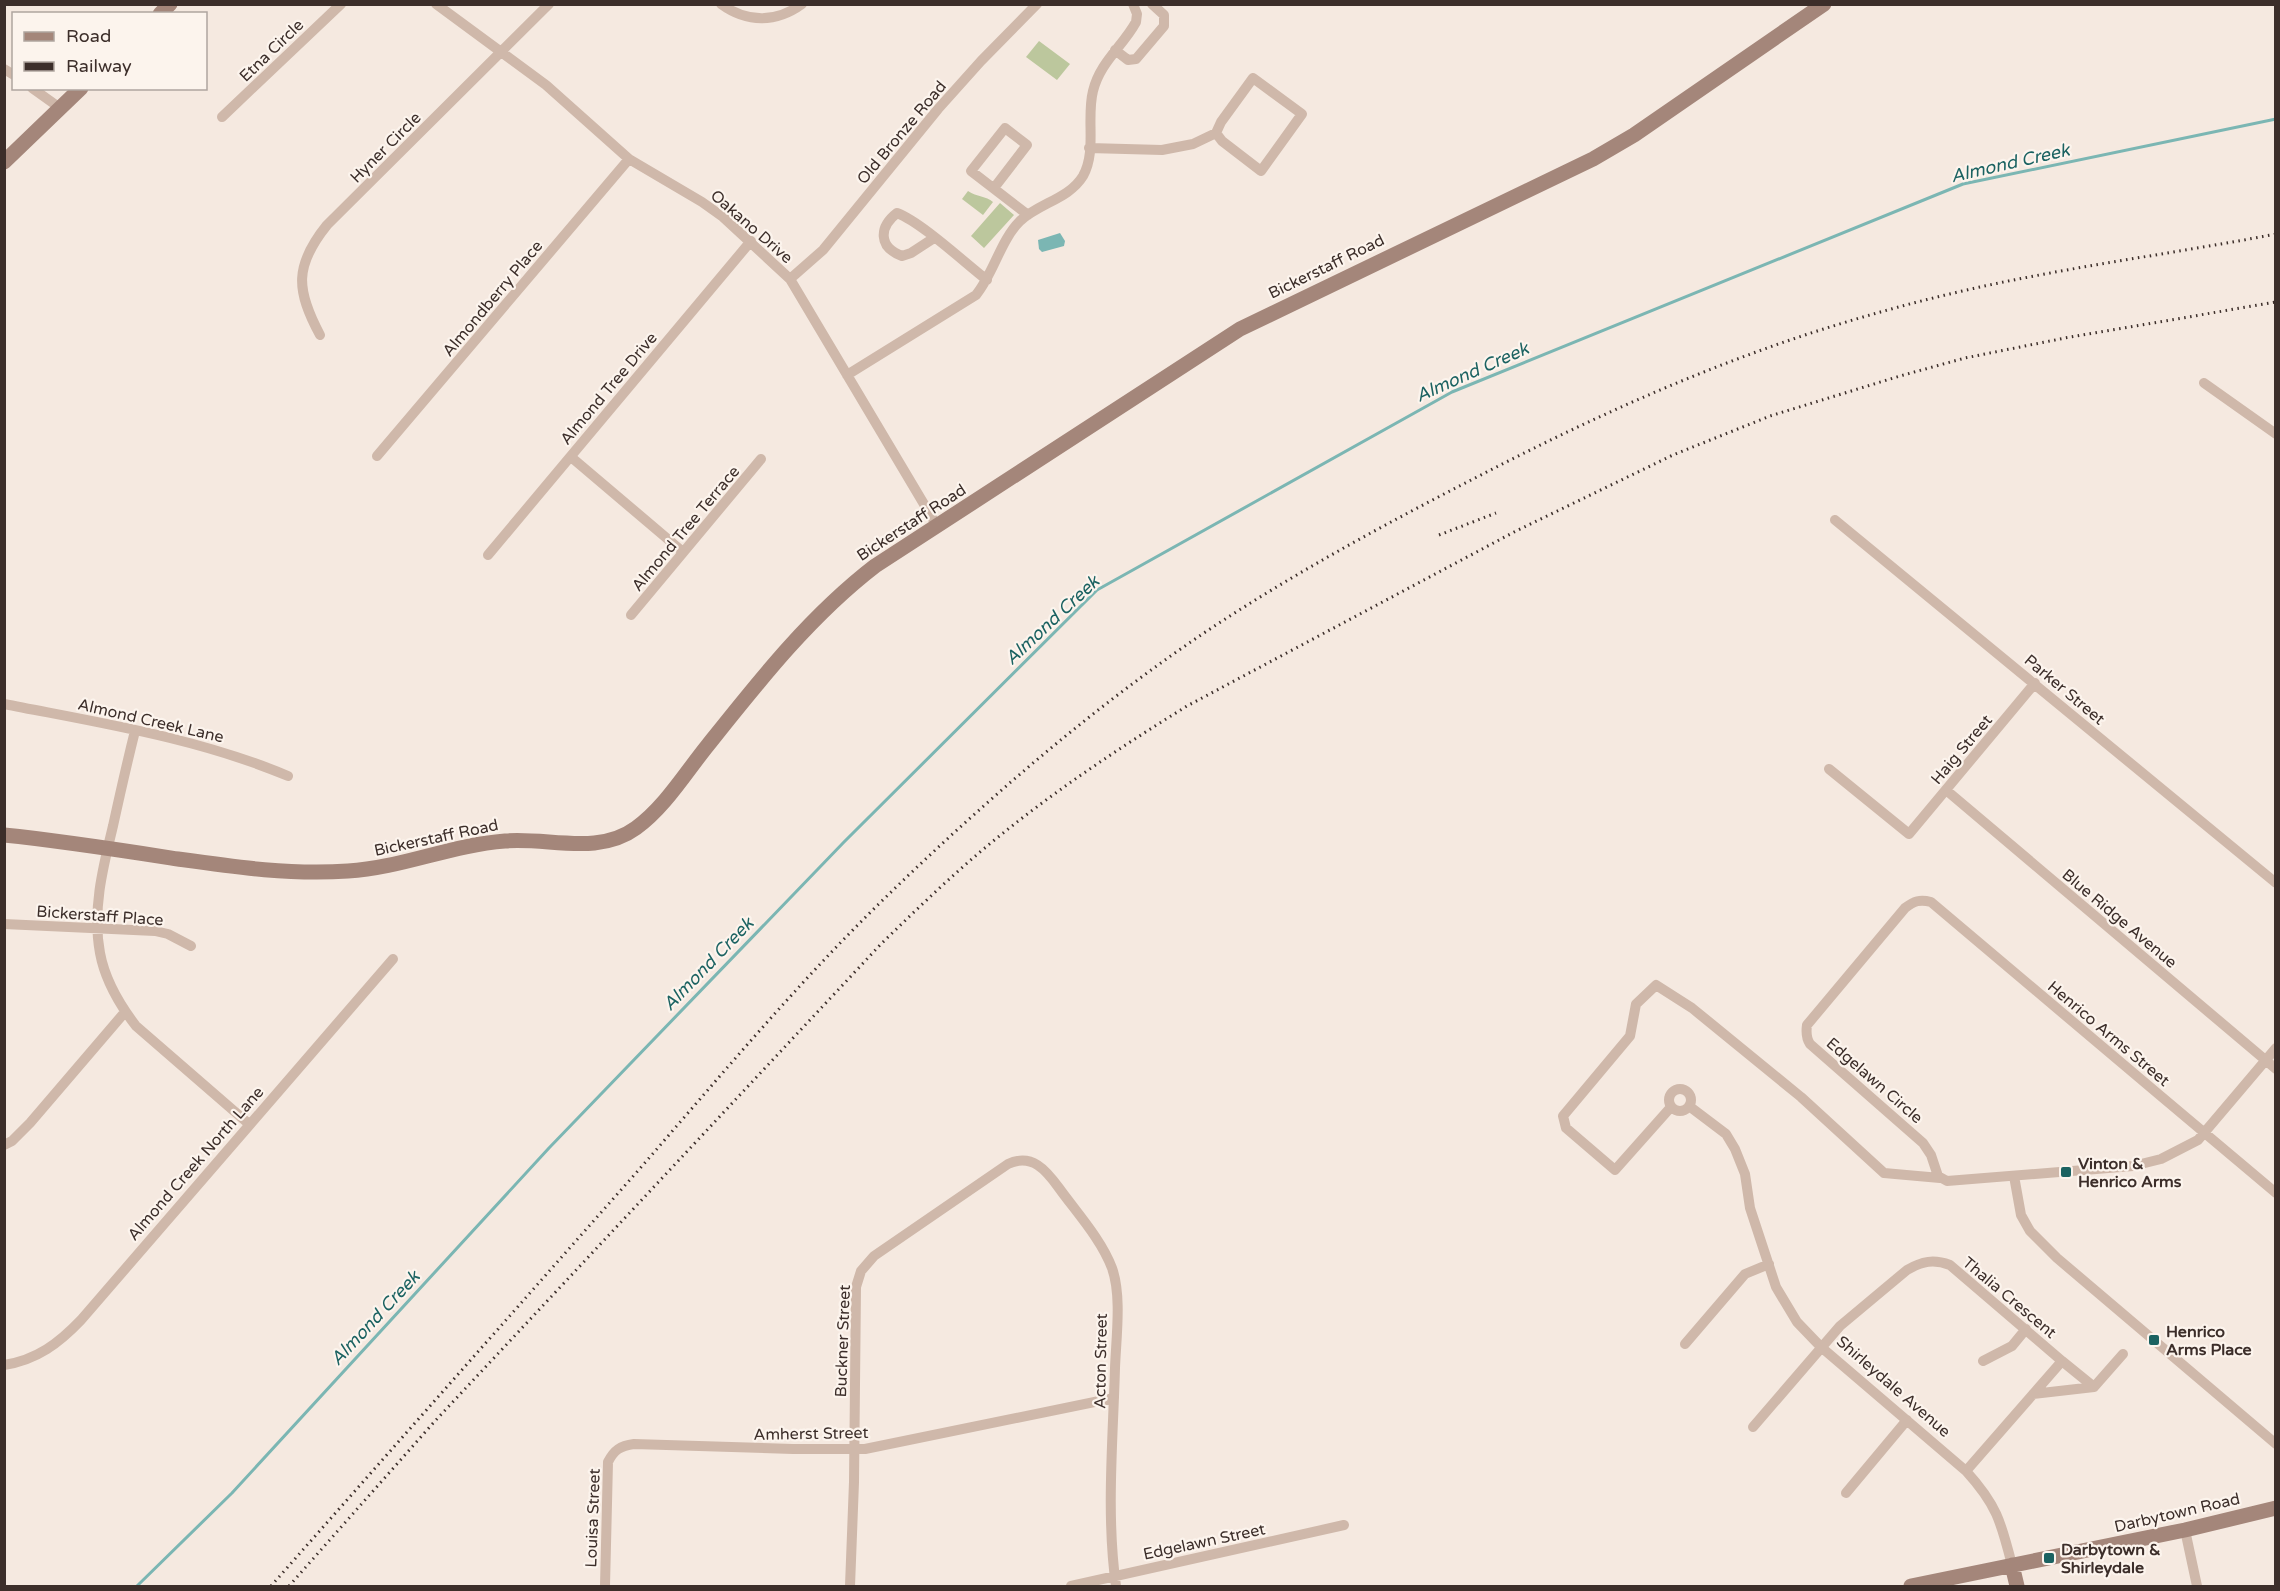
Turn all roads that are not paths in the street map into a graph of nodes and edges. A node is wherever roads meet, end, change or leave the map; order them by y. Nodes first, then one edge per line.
1 (341, 4) edge
2 (436, 4) edge
3 (549, 4) edge
4 (721, 4) edge
5 (802, 4) edge
6 (1037, 4) edge
7 (1133, 4) edge
8 (1152, 4) edge
9 (1824, 4) edge
10 (1115, 50) junction
11 (501, 52) junction
12 (35, 90) edge
13 (79, 90) edge
14 (60, 108) junction
15 (222, 117) dead end
16 (1216, 133) junction
17 (1089, 148) junction
18 (629, 159) junction
19 (4, 162) edge
20 (994, 188) junction
21 (1028, 214) junction
22 (934, 238) junction
23 (751, 241) junction
24 (790, 279) junction
25 (987, 280) junction
26 (320, 335) dead end
27 (847, 375) junction
28 (2204, 382) dead end
29 (2276, 434) edge
30 (377, 456) dead end
31 (571, 456) junction
32 (761, 459) dead end
33 (1834, 520) dead end
34 (937, 526) junction
35 (683, 552) junction
36 (488, 555) dead end
37 (631, 615) dead end
38 (2035, 683) junction
39 (4, 704) edge
40 (135, 732) junction
41 (1829, 769) dead end
42 (288, 776) dead end
43 (1946, 790) junction
44 (4, 835) edge
45 (108, 848) junction
46 (2276, 883) edge
47 (1922, 900) joint
48 (4, 924) edge
49 (98, 928) junction
50 (190, 946) dead end
51 (393, 958) dead end
52 (125, 1012) junction
53 (2276, 1048) edge
54 (2265, 1060) junction
55 (2276, 1069) edge
56 (1689, 1106) junction
57 (1671, 1107) junction
58 (249, 1124) junction
59 (2205, 1133) junction
60 (4, 1145) edge
61 (1035, 1162) joint
62 (2014, 1176) junction
63 (1940, 1178) junction
64 (2276, 1193) edge
65 (1768, 1264) junction
66 (2026, 1329) junction
67 (1685, 1344) dead end
68 (1821, 1347) junction
69 (2122, 1354) dead end
70 (2062, 1360) junction
71 (1983, 1361) dead end
72 (4, 1365) edge
73 (2094, 1387) junction
74 (2033, 1394) junction
75 (1114, 1398) junction
76 (1907, 1420) junction
77 (1753, 1427) dead end
78 (2276, 1444) edge
79 (855, 1449) junction
80 (614, 1452) joint
81 (1966, 1471) junction
82 (1846, 1493) dead end
83 (2276, 1508) edge
84 (1344, 1525) dead end
85 (2185, 1530) junction
86 (2012, 1565) junction
87 (1115, 1582) edge
88 (605, 1587) edge
89 (850, 1587) edge
90 (1071, 1587) edge
91 (1911, 1587) edge
92 (2017, 1587) edge
93 (2197, 1587) edge

1 - 15 street, Etna Circle
2 - 11 street, Oakano Drive
3 - 11 street, Hyner Circle
4 - 5 street
6 - 24 street, Old Bronze Road
7 - 10 street
8 - 10 street
9 - 34 street, Bickerstaff Road
10 - 17 street
11 - 18 street, Oakano Drive
11 - 26 street, Hyner Circle
12 - 14 street
13 - 14 street
14 - 19 street
16 - 16 street
16 - 17 street
17 - 21 street
18 - 23 street, Oakano Drive
18 - 30 street, Almondberry Place
20 - 20 street
20 - 21 street
21 - 25 street
22 - 22 street
22 - 25 street
23 - 24 street, Oakano Drive
23 - 31 street, Almond Tree Drive
24 - 27 street, Oakano Drive
25 - 27 street
27 - 34 street, Oakano Drive
28 - 29 street
31 - 35 street
31 - 36 street, Almond Tree Drive
32 - 35 street, Almond Tree Terrace
33 - 38 street, Parker Street
34 - 45 street, Bickerstaff Road
35 - 37 street, Almond Tree Terrace
38 - 43 street, Haig Street
38 - 46 street, Parker Street
39 - 40 street, Almond Creek Lane
40 - 42 street, Almond Creek Lane
40 - 45 street
41 - 43 street, Haig Street
43 - 54 street, Blue Ridge Avenue
44 - 45 street, Bickerstaff Road
45 - 49 street
47 - 59 street, Henrico Arms Street
47 - 63 street, Edgelawn Circle
48 - 49 street, Bickerstaff Place
49 - 50 street, Bickerstaff Place
49 - 52 street
51 - 58 street, Almond Creek North Lane
52 - 58 street
52 - 60 street
53 - 54 street
54 - 55 street, Blue Ridge Avenue
54 - 59 street
56 - 57 street
56 - 57 street
56 - 65 street, Shirleydale Avenue
57 - 63 street
58 - 72 street, Almond Creek North Lane
59 - 62 street
59 - 64 street, Henrico Arms Street
61 - 75 street, Acton Street
61 - 79 street, Buckner Street
62 - 63 street
62 - 78 street
65 - 67 street
65 - 68 street, Shirleydale Avenue
66 - 68 street, Thalia Crescent
66 - 70 street, Thalia Crescent
66 - 71 street
68 - 76 street, Shirleydale Avenue
68 - 77 street, Thalia Crescent
69 - 73 street
70 - 73 street
70 - 74 street, Thalia Crescent
73 - 74 street
74 - 81 street, Thalia Crescent
75 - 79 street, Amherst Street
75 - 87 street, Acton Street
76 - 81 street, Shirleydale Avenue
76 - 82 street
79 - 80 street, Amherst Street
79 - 89 street, Buckner Street
80 - 88 street, Louisa Street
81 - 86 street, Shirleydale Avenue
83 - 85 street, Darbytown Road
84 - 87 street, Edgelawn Street
85 - 86 street, Darbytown Road
85 - 93 street
86 - 91 street, Darbytown Road
86 - 92 street, Shirleydale Avenue
87 - 90 street, Edgelawn Street

